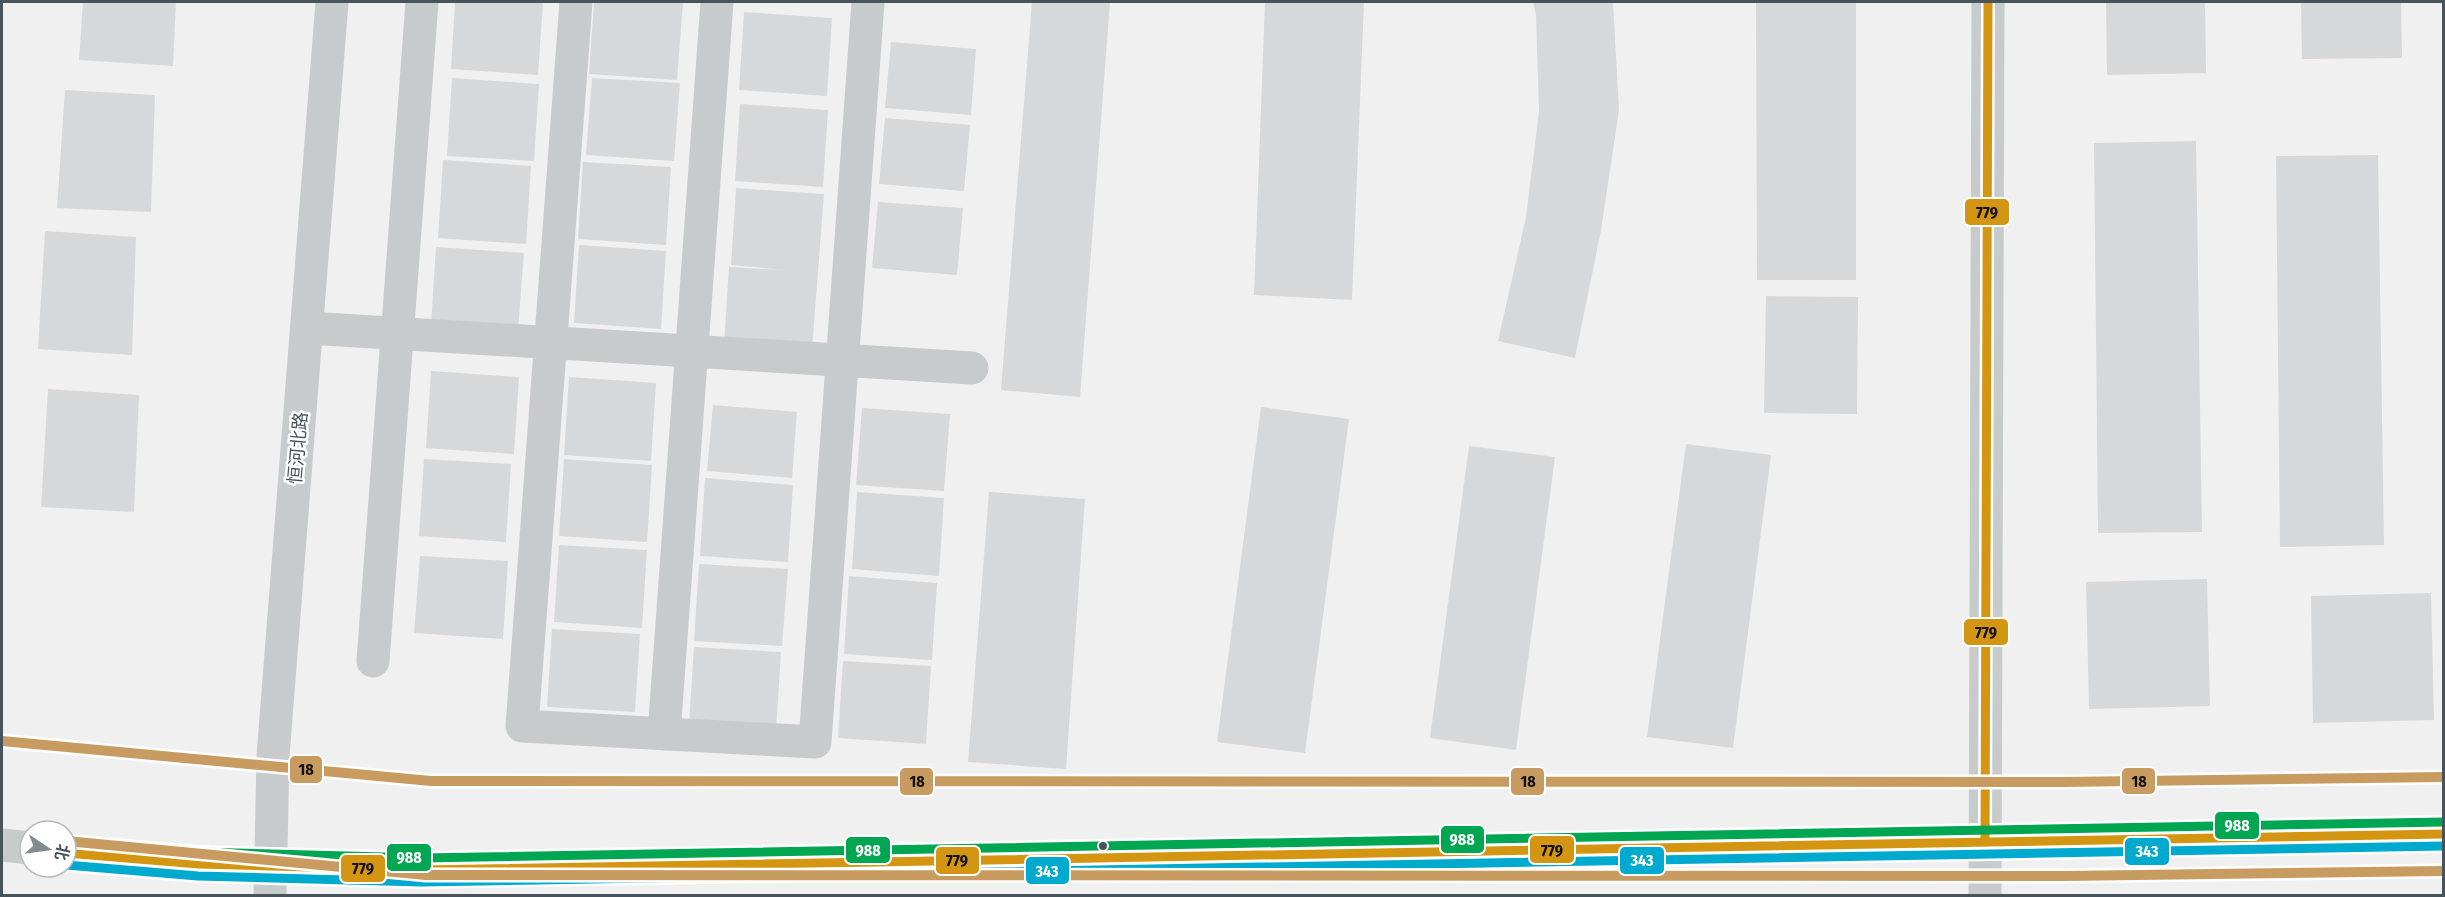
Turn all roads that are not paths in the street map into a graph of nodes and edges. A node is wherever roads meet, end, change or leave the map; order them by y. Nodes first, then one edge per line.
1 (332, 2) edge
2 (422, 2) edge
3 (576, 2) edge
4 (717, 2) edge
5 (868, 2) edge
6 (1988, 2) edge
7 (307, 328) junction
8 (397, 334) junction
9 (550, 343) junction
10 (692, 351) junction
11 (843, 360) junction
12 (972, 368) dead end
13 (373, 662) dead end
14 (664, 734) junction
15 (2444, 834) edge
16 (1985, 842) junction
17 (2, 845) edge
18 (18, 847) edge
19 (78, 854) edge
20 (271, 882) edge
21 (1985, 896) edge

1 - 7 street, 恒河北路
2 - 8 street
3 - 9 street
4 - 10 street
5 - 11 street
6 - 16 street
7 - 8 street
7 - 20 street, 恒河北路
8 - 9 street
8 - 13 street
9 - 10 street
9 - 14 street
10 - 11 street
10 - 14 street
11 - 12 street
11 - 14 street
15 - 16 street
16 - 20 street
16 - 21 street
17 - 18 street
19 - 20 street

